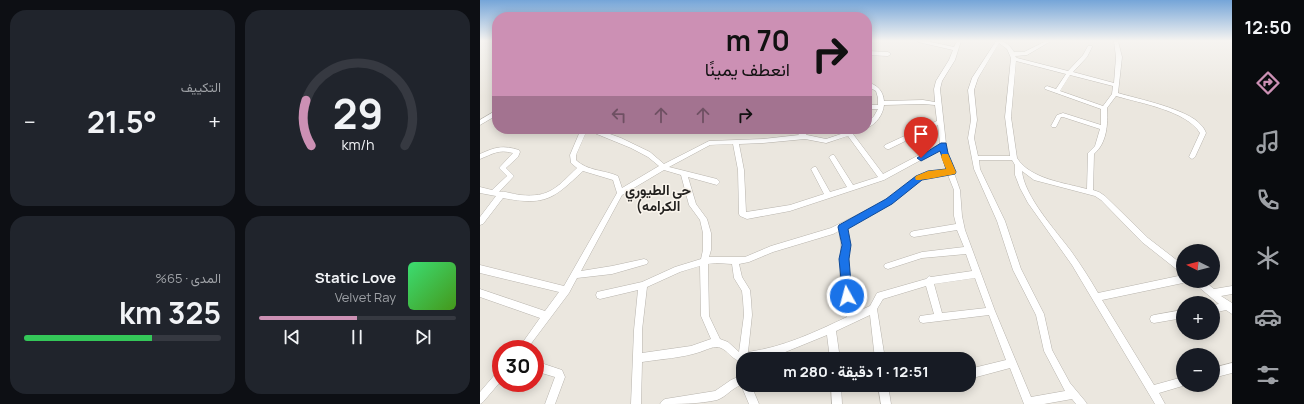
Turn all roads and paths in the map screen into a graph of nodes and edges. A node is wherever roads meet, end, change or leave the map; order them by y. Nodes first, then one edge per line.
1 (952, 60) edge
2 (987, 60) edge
3 (1013, 60) edge
4 (1022, 60) edge
5 (1081, 60) edge
6 (1119, 60) edge
7 (1068, 74) junction
8 (1116, 85) junction
9 (872, 86) edge
10 (1047, 88) dead end
11 (1057, 92) junction
12 (1115, 94) junction
13 (938, 104) junction
14 (881, 105) junction
15 (872, 106) edge
16 (1104, 108) junction
17 (492, 115) edge
18 (872, 121) edge
19 (940, 122) junction
20 (480, 123) edge
21 (1054, 126) dead end
22 (1104, 128) junction
23 (582, 134) edge
24 (605, 134) edge
25 (802, 134) edge
26 (850, 134) joint
27 (805, 137) junction
28 (736, 142) junction
29 (943, 145) junction
30 (887, 147) dead end
31 (480, 157) edge
32 (832, 157) dead end
33 (1192, 157) dead end
34 (975, 158) junction
35 (1016, 162) junction
36 (663, 167) junction
37 (581, 169) junction
38 (814, 169) dead end
39 (952, 172) junction
40 (684, 174) junction
41 (882, 178) junction
42 (717, 182) dead end
43 (852, 188) junction
44 (480, 190) edge
45 (1090, 192) junction
46 (493, 193) junction
47 (502, 194) junction
48 (620, 194) junction
49 (828, 196) junction
50 (480, 222) edge
51 (960, 226) junction
52 (842, 227) junction
53 (914, 234) dead end
54 (969, 250) junction
55 (704, 261) junction
56 (734, 261) junction
57 (644, 262) dead end
58 (1176, 264) edge
59 (888, 266) dead end
60 (480, 269) edge
61 (977, 274) junction
62 (574, 275) junction
63 (929, 280) junction
64 (1176, 280) edge
65 (643, 285) junction
66 (1207, 288) edge
67 (566, 290) junction
68 (1232, 290) edge
69 (480, 293) edge
70 (1214, 293) junction
71 (600, 295) dead end
72 (1096, 297) junction
73 (1230, 308) edge
74 (873, 309) junction
75 (1220, 309) edge
76 (991, 312) junction
77 (1176, 315) edge
78 (547, 316) junction
79 (940, 317) junction
80 (851, 318) junction
81 (924, 318) dead end
82 (1154, 319) dead end
83 (831, 328) junction
84 (529, 340) edge
85 (717, 343) junction
86 (744, 352) edge
87 (774, 352) edge
88 (834, 352) edge
89 (879, 352) edge
90 (736, 356) edge
91 (637, 358) junction
92 (1012, 363) junction
93 (1232, 368) edge
94 (544, 369) edge
95 (1220, 371) edge
96 (976, 372) edge
97 (736, 383) edge
98 (1176, 384) edge
99 (492, 385) edge
100 (1152, 390) junction
101 (749, 392) edge
102 (836, 392) edge
103 (884, 392) edge
104 (1074, 394) junction
105 (480, 399) edge
106 (1028, 403) edge
107 (550, 404) edge
108 (636, 404) edge
109 (665, 404) edge
110 (754, 404) edge
111 (837, 404) edge
112 (886, 404) edge
113 (1082, 404) edge
114 (1160, 404) edge

1 - 13 street
2 - 34 street
3 - 35 street
4 - 7 street
5 - 7 street
6 - 8 street
7 - 8 street
7 - 11 street
8 - 12 street
9 - 14 street
10 - 11 street
11 - 16 street
12 - 16 street
12 - 33 street
13 - 14 street
13 - 19 street
14 - 15 street
14 - 18 street
16 - 22 street
17 - 20 street
19 - 29 street
19 - 30 street
21 - 22 street
22 - 45 street
23 - 37 street
24 - 36 street
25 - 27 street
26 - 27 street
26 - 41 street
27 - 28 street
28 - 36 street
28 - 49 street
29 - 39 street
29 - 41 street
31 - 46 street
32 - 43 street
34 - 35 street
34 - 104 street
35 - 45 street
35 - 72 street
36 - 40 street
36 - 48 street
37 - 47 street
37 - 48 street
38 - 49 street
39 - 51 street
39 - 52 street
40 - 42 street
40 - 55 street
41 - 43 street
43 - 49 street
44 - 46 street
45 - 58 street
46 - 47 street
47 - 50 street
48 - 62 street
51 - 53 street
51 - 54 street
52 - 56 street
52 - 80 street
54 - 59 street
54 - 61 street
55 - 56 street
55 - 65 street
55 - 85 street
56 - 86 street
57 - 62 street
60 - 67 street
61 - 63 street
61 - 76 street
62 - 67 street
63 - 74 street
63 - 79 street
64 - 72 street
65 - 71 street
65 - 91 street
66 - 70 street
67 - 78 street
68 - 70 street
69 - 78 street
70 - 73 street
72 - 100 street
73 - 75 street
74 - 80 street
74 - 89 street
76 - 79 street
76 - 92 street
77 - 82 street
78 - 84 street
79 - 81 street
80 - 83 street
83 - 87 street
83 - 88 street
85 - 90 street
85 - 91 street
91 - 108 street
92 - 96 street
92 - 106 street
93 - 95 street
94 - 107 street
97 - 109 street
98 - 100 street
99 - 105 street
100 - 114 street
101 - 110 street
102 - 111 street
103 - 112 street
104 - 106 street
104 - 113 street

